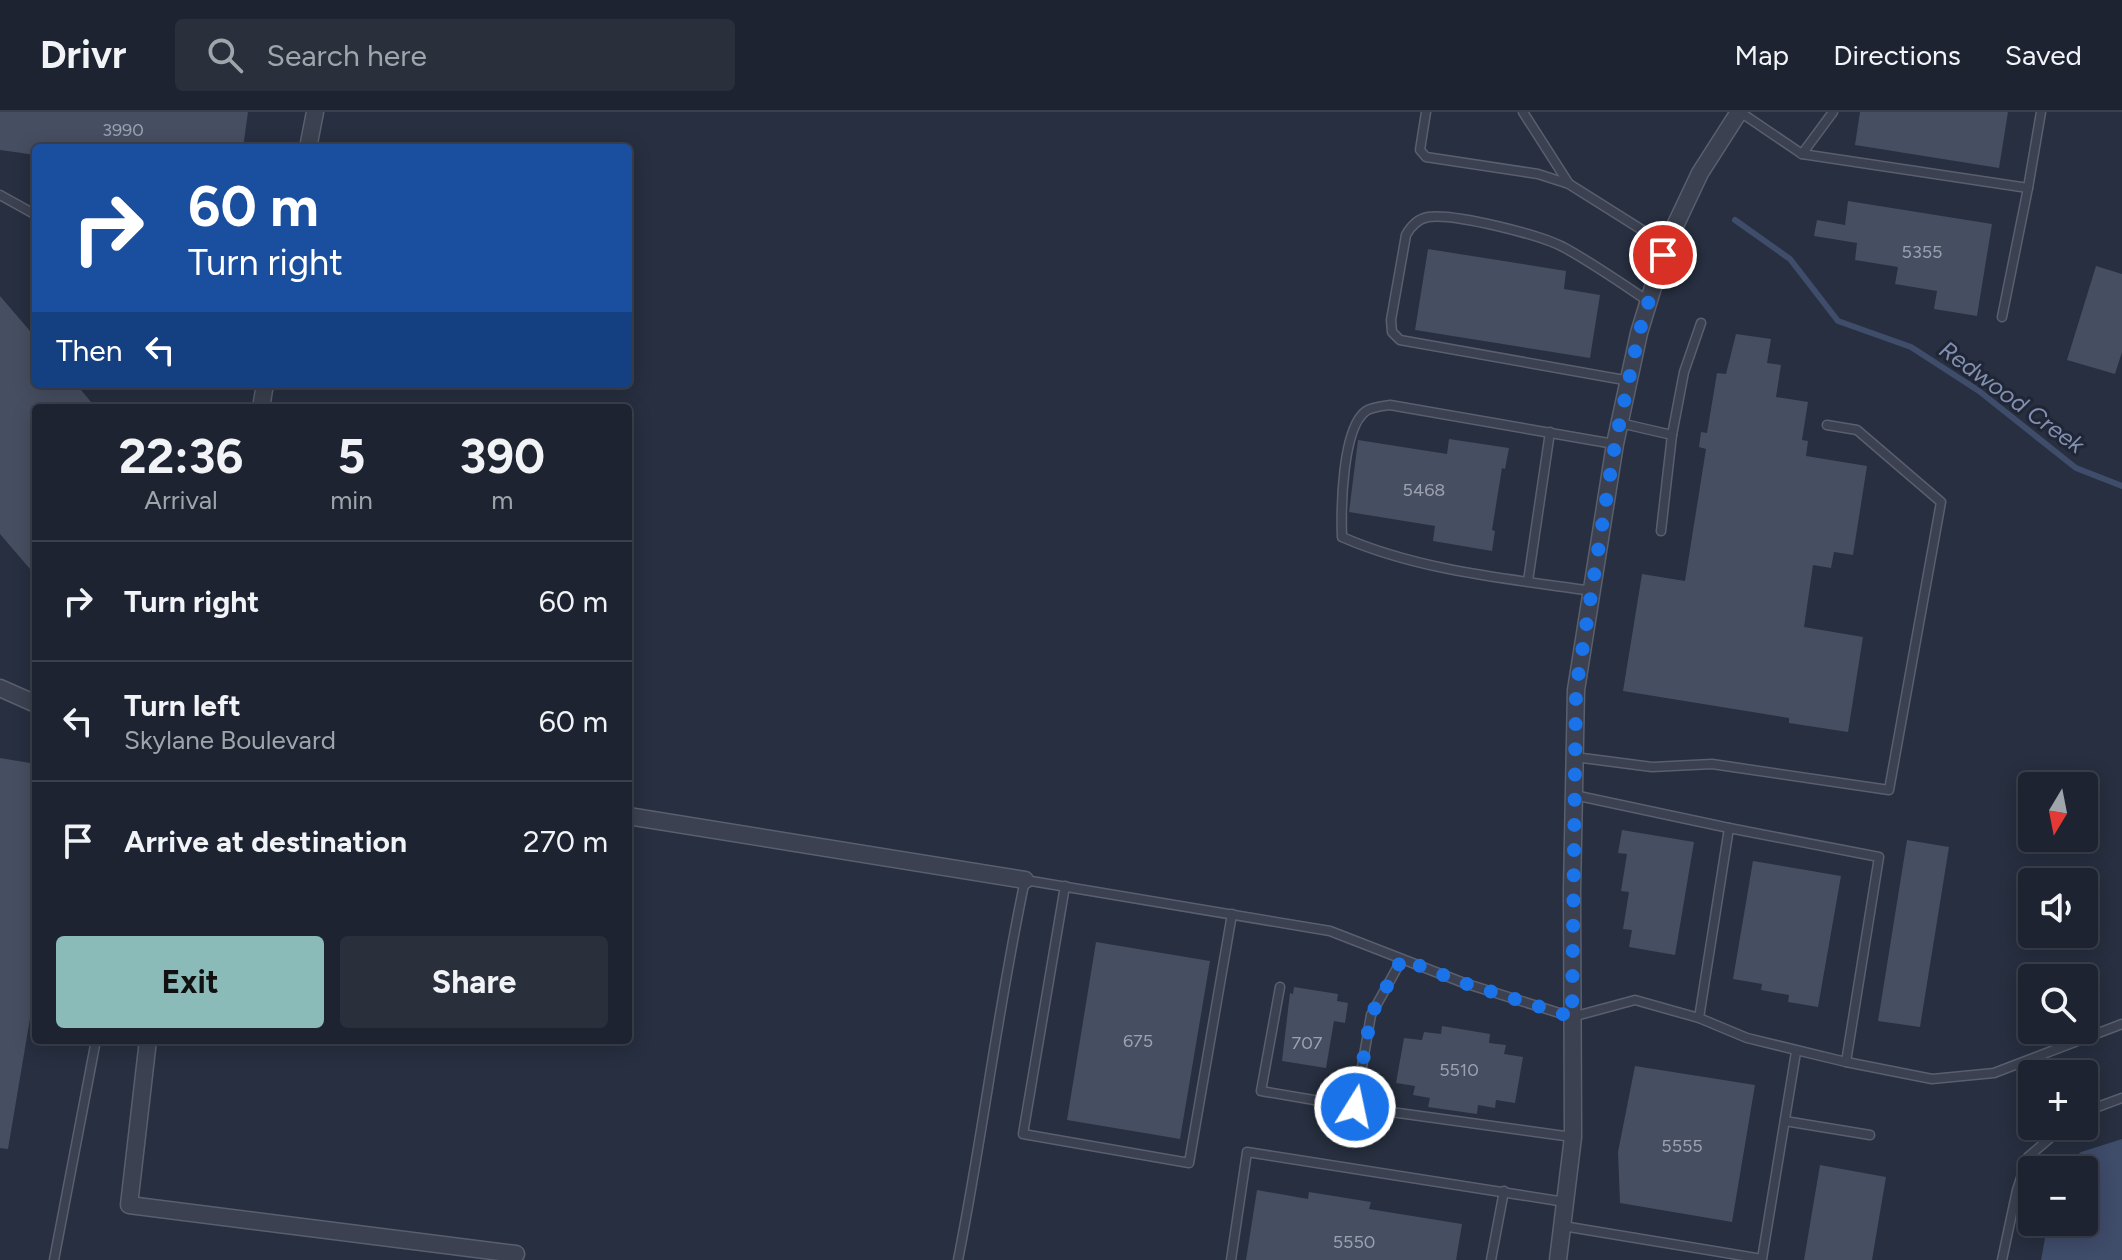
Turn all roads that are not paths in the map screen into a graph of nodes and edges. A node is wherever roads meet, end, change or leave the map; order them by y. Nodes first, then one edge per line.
1 (315, 112) edge
2 (1426, 112) edge
3 (1523, 112) edge
4 (1739, 112) edge
5 (1833, 112) edge
6 (2041, 112) edge
7 (309, 144) edge
8 (1802, 154) junction
9 (1569, 184) junction
10 (2028, 188) junction
11 (0, 195) edge
12 (32, 213) edge
13 (1666, 245) junction
14 (1649, 302) junction
15 (2002, 317) dead end
16 (1701, 323) dead end
17 (1630, 381) junction
18 (1620, 423) junction
19 (1827, 425) dead end
20 (1550, 432) junction
21 (1672, 435) junction
22 (1615, 444) junction
23 (1661, 531) dead end
24 (1528, 581) junction
25 (1593, 591) junction
26 (0, 688) edge
27 (32, 702) edge
28 (1575, 756) junction
29 (1574, 795) junction
30 (632, 817) edge
31 (1729, 828) junction
32 (1025, 880) junction
33 (1065, 886) junction
34 (1232, 914) junction
35 (1402, 959) junction
36 (1280, 987) dead end
37 (1572, 1017) junction
38 (1699, 1018) junction
39 (2122, 1024) edge
40 (95, 1044) edge
41 (148, 1044) edge
42 (1796, 1052) junction
43 (1846, 1062) junction
44 (2122, 1098) edge
45 (1355, 1107) junction
46 (2098, 1107) edge
47 (1785, 1121) junction
48 (1870, 1135) dead end
49 (1573, 1137) junction
50 (2048, 1140) edge
51 (1504, 1191) junction
52 (1566, 1202) junction
53 (1562, 1226) junction
54 (516, 1254) dead end
55 (473, 1255) edge
56 (54, 1260) edge
57 (958, 1260) edge
58 (1231, 1260) edge
59 (1491, 1260) edge
60 (1558, 1260) edge
61 (2002, 1260) edge

1 - 7 street
2 - 9 lane
3 - 9 lane
4 - 8 lane
4 - 13 street
5 - 8 lane
6 - 10 lane
8 - 10 lane
9 - 13 lane
10 - 15 lane
11 - 12 lane
13 - 14 street
14 - 17 street
14 - 17 lane
16 - 21 lane
17 - 18 street
18 - 21 lane
18 - 22 street
19 - 28 lane
20 - 22 lane
20 - 24 lane
20 - 24 lane
21 - 23 lane
22 - 25 street
24 - 25 lane
25 - 28 street
26 - 27 street
28 - 29 street
29 - 31 lane
29 - 37 street
30 - 32 street
31 - 38 lane
31 - 43 lane
32 - 33 lane
32 - 57 lane
33 - 34 lane
33 - 34 lane
34 - 35 lane
35 - 37 lane
35 - 45 lane
36 - 45 lane
37 - 38 lane
37 - 49 street
38 - 42 lane
39 - 43 lane
40 - 56 lane
41 - 55 street
42 - 43 lane
42 - 47 lane
44 - 46 lane
45 - 49 lane
47 - 48 lane
47 - 53 lane
49 - 52 street
50 - 61 lane
51 - 52 lane
51 - 58 lane
51 - 59 lane
52 - 53 street
53 - 60 street
54 - 55 street

